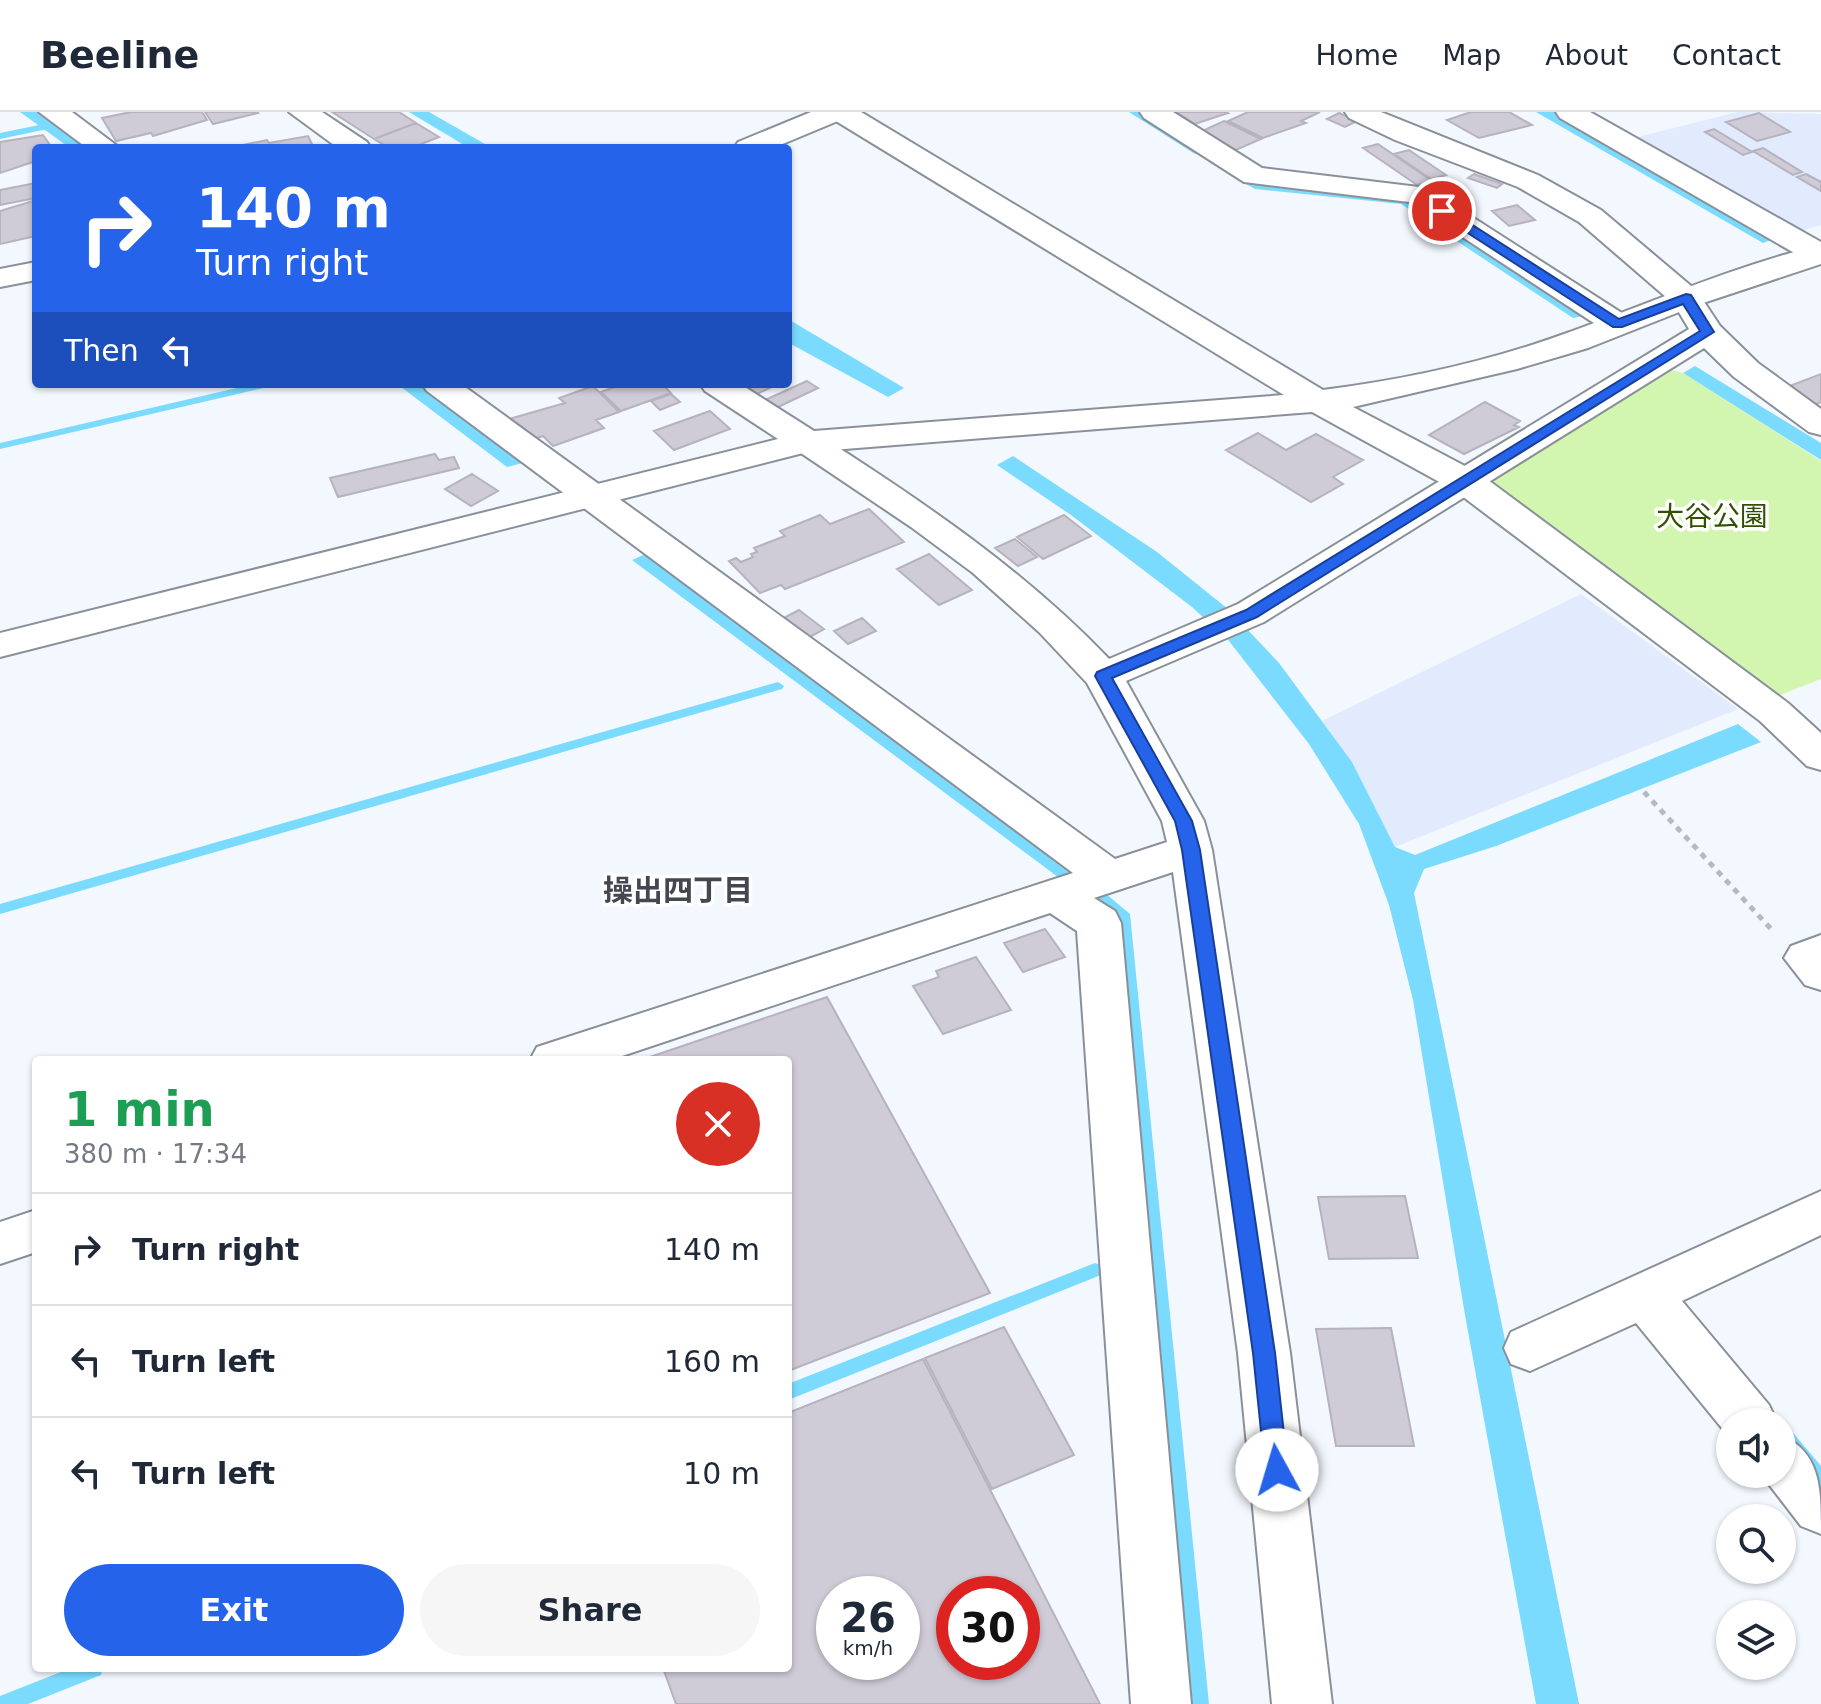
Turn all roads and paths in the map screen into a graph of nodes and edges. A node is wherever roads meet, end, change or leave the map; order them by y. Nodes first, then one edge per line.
1 (53, 112) edge
2 (303, 112) edge
3 (835, 112) edge
4 (841, 112) edge
5 (1154, 112) edge
6 (1359, 112) edge
7 (1570, 112) edge
8 (100, 144) edge
9 (351, 144) edge
10 (758, 144) edge
11 (1821, 254) edge
12 (32, 272) edge
13 (0, 278) edge
14 (1686, 298) junction
15 (1617, 324) junction
16 (1707, 332) junction
17 (444, 388) edge
18 (723, 388) edge
19 (1319, 402) junction
20 (1821, 425) edge
21 (807, 442) junction
22 (1467, 482) junction
23 (579, 500) junction
24 (0, 645) edge
25 (1103, 676) junction
26 (1821, 756) edge
27 (1644, 792) dead end
28 (1191, 850) junction
29 (1109, 877) junction
30 (1055, 895) junction
31 (1816, 961) edge
32 (566, 1056) edge
33 (1821, 1212) edge
34 (32, 1232) edge
35 (0, 1243) edge
36 (1645, 1295) junction
37 (1530, 1348) dead end
38 (1738, 1408) edge
39 (1796, 1477) edge
40 (1821, 1508) edge
41 (1161, 1704) edge
42 (1302, 1704) edge

1 - 8 street
2 - 9 street
3 - 10 street
4 - 19 street
5 - 15 street
6 - 14 street
7 - 11 street
11 - 14 street
12 - 13 street
14 - 15 street
14 - 16 street
15 - 19 street
16 - 20 street
16 - 22 street
17 - 23 street
18 - 21 street
19 - 21 street
19 - 22 street
21 - 23 street
21 - 25 street
22 - 25 street
22 - 26 street
23 - 24 street
23 - 29 street
25 - 28 street
27 - 31 path
28 - 29 street
28 - 42 street
29 - 30 street
30 - 32 street
30 - 41 street
33 - 36 street
34 - 35 street
36 - 37 street
36 - 38 street
39 - 40 street

